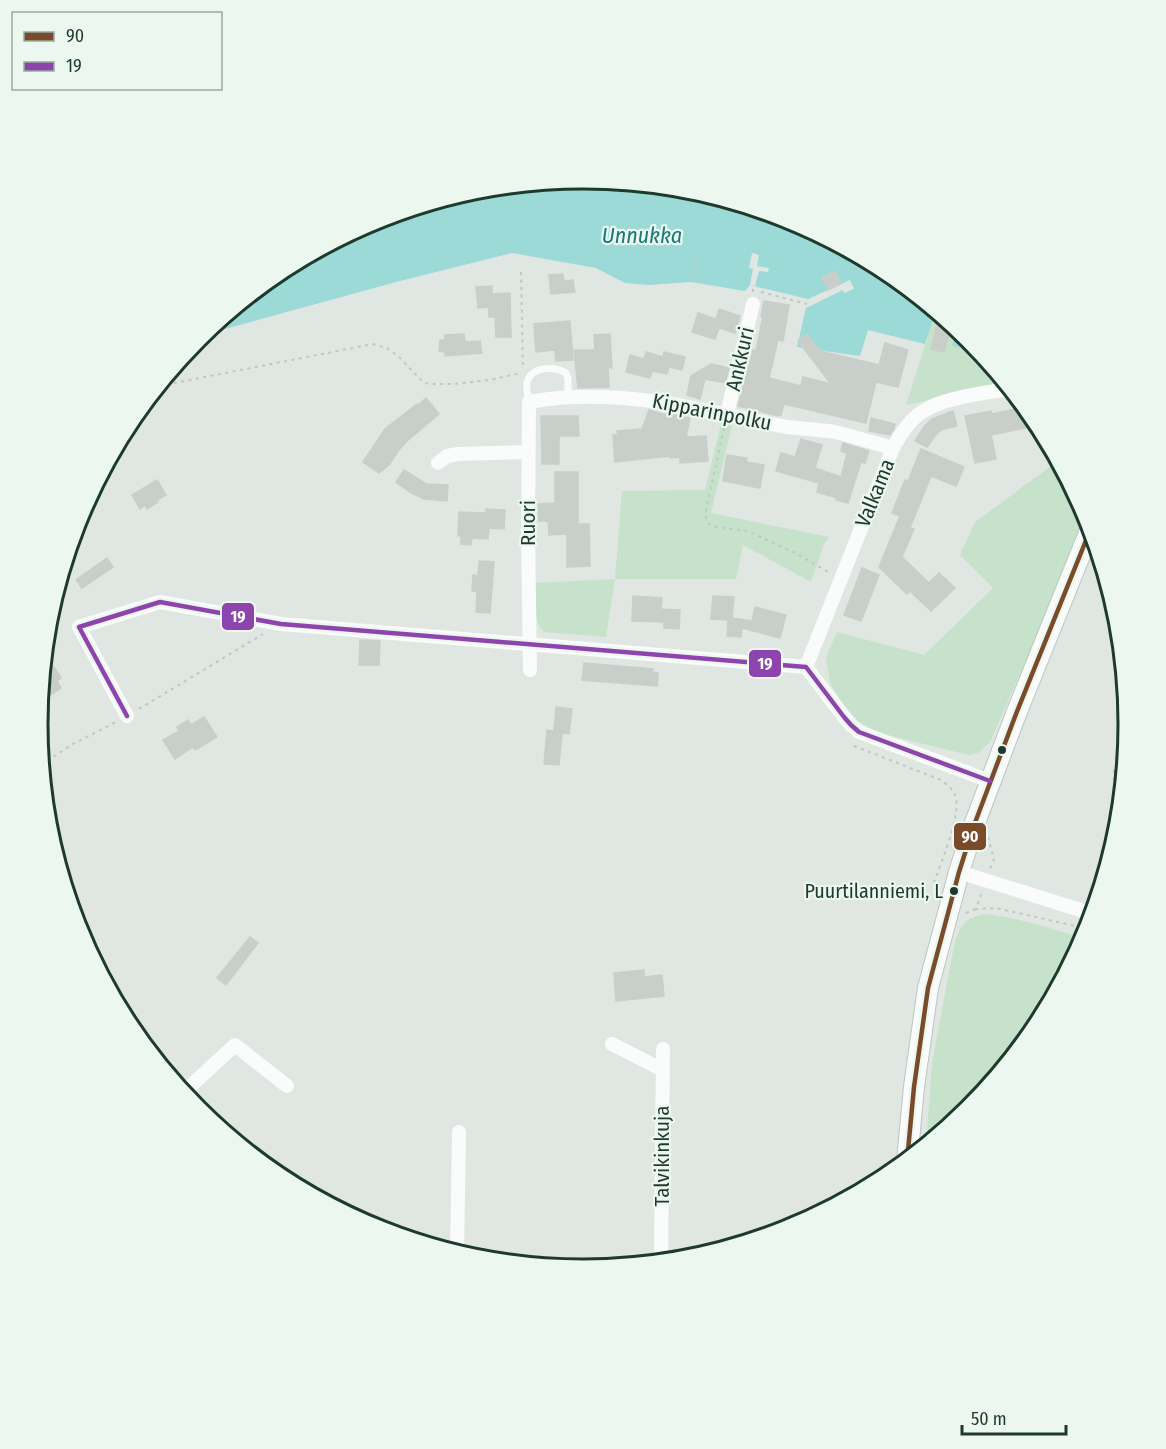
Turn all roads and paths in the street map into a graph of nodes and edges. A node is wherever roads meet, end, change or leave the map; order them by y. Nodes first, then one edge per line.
1 (697, 254) dead end
2 (521, 273) dead end
3 (691, 282) dead end
4 (753, 297) joint
5 (807, 304) dead end
6 (172, 384) edge
7 (1000, 390) edge
8 (568, 396) junction
9 (529, 402) junction
10 (727, 414) junction
11 (893, 448) junction
12 (528, 452) junction
13 (438, 463) dead end
14 (1086, 542) edge
15 (840, 579) junction
16 (281, 624) junction
17 (530, 644) junction
18 (806, 667) junction
19 (530, 670) dead end
20 (127, 716) junction
21 (853, 746) dead end
22 (49, 760) edge
23 (1116, 770) edge
24 (990, 781) junction
25 (1114, 787) edge
26 (959, 872) junction
27 (937, 886) dead end
28 (1084, 912) edge
29 (612, 1044) dead end
30 (663, 1049) dead end
31 (663, 1070) junction
32 (287, 1086) dead end
33 (190, 1087) edge
34 (459, 1132) dead end
35 (908, 1150) edge
36 (457, 1244) edge
37 (661, 1254) edge

1 - 3 path
2 - 6 path
4 - 5 path
4 - 10 street, Ankkuri
7 - 11 street, Valkama
8 - 9 street, Kipparinpolku
8 - 9 lane
8 - 10 street, Kipparinpolku
9 - 12 street, Ruori
10 - 11 street, Kipparinpolku
10 - 15 path
11 - 15 street, Valkama
12 - 13 street
12 - 17 street, Ruori
14 - 24 street
15 - 18 street, Valkama
16 - 17 street
16 - 20 path
16 - 20 street
17 - 18 street
17 - 19 street, Ruori
18 - 24 street
20 - 22 path
21 - 27 path
23 - 25 path
24 - 26 street
26 - 28 street
26 - 35 street
29 - 31 street
30 - 31 street, Talvikinkuja
31 - 37 street, Talvikinkuja
32 - 33 street
34 - 36 street

